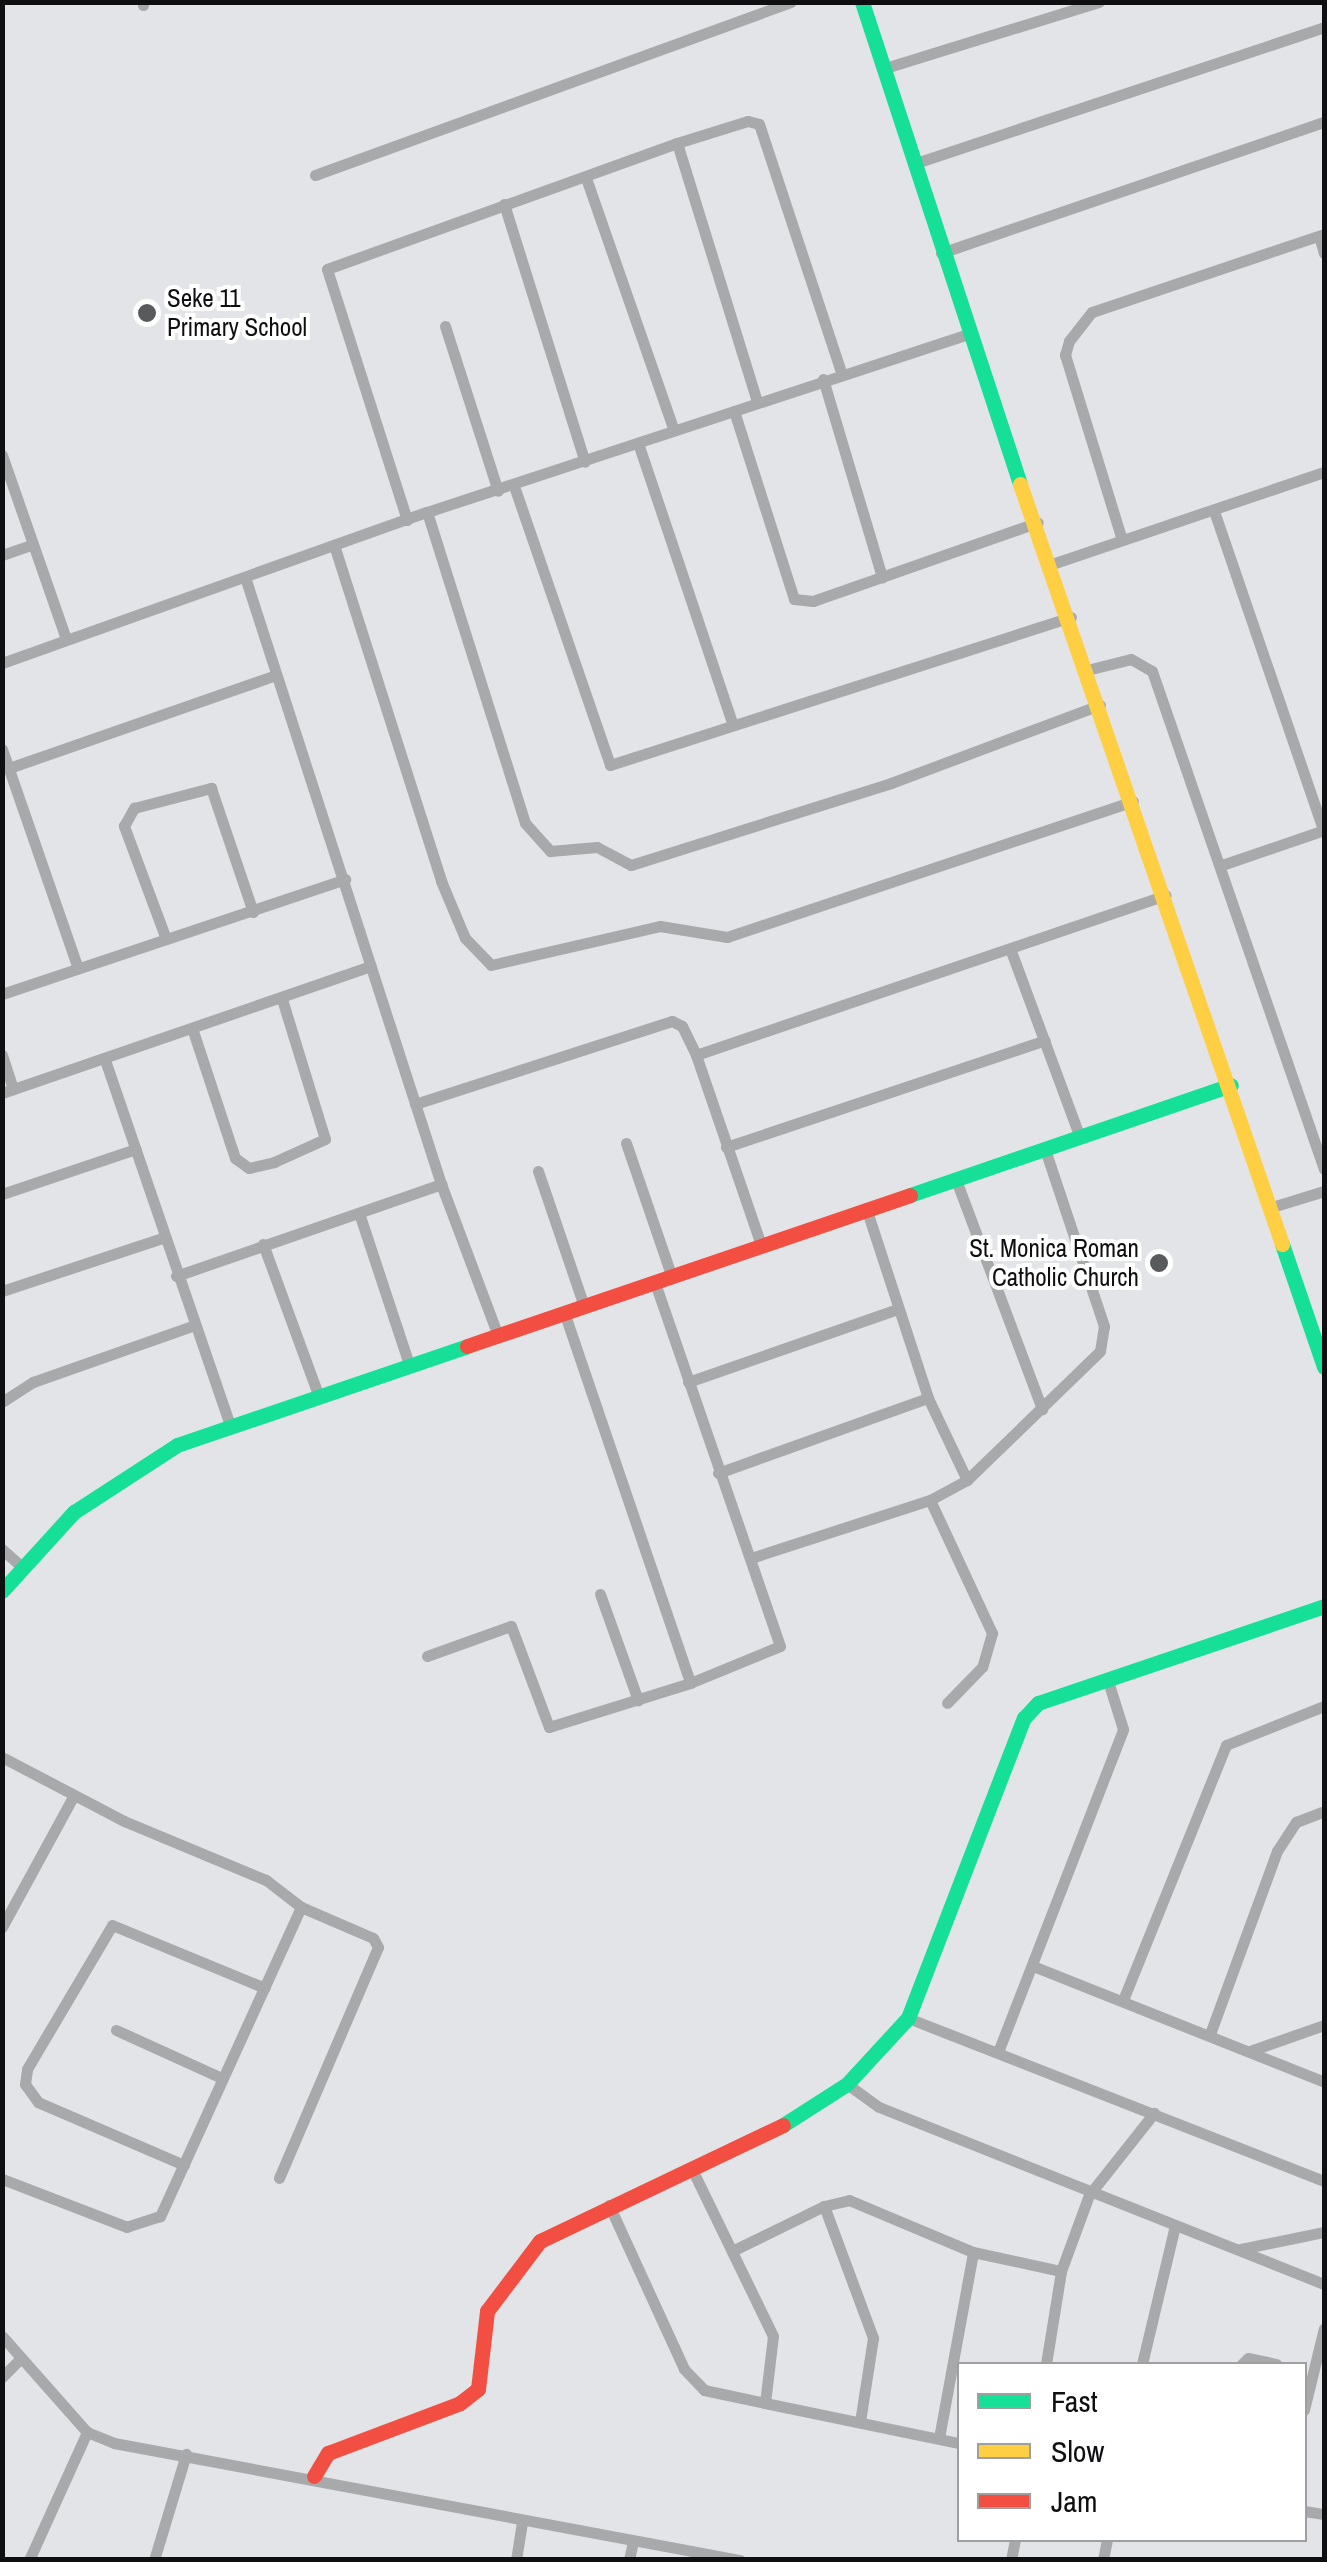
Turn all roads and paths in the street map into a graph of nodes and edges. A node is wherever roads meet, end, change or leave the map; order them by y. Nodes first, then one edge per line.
1 (791, 2) edge
2 (862, 2) edge
3 (1100, 2) edge
4 (1324, 27) edge
5 (882, 70) junction
6 (1324, 122) edge
7 (677, 143) junction
8 (912, 164) junction
9 (315, 176) dead end
10 (586, 178) junction
11 (504, 204) junction
12 (1321, 235) edge
13 (941, 253) junction
14 (1324, 253) edge
15 (445, 326) dead end
16 (971, 333) junction
17 (841, 372) junction
18 (823, 380) junction
19 (756, 402) junction
20 (734, 412) junction
21 (674, 430) junction
22 (638, 443) junction
23 (3, 458) edge
24 (584, 462) junction
25 (1323, 476) edge
26 (514, 486) junction
27 (498, 491) junction
28 (1214, 511) junction
29 (426, 512) junction
30 (406, 520) junction
31 (1038, 522) junction
32 (1122, 540) junction
33 (31, 545) junction
34 (334, 545) junction
35 (2, 555) edge
36 (1052, 564) junction
37 (245, 577) junction
38 (882, 577) junction
39 (1070, 617) junction
40 (66, 639) junction
41 (2, 662) edge
42 (1087, 670) junction
43 (273, 676) junction
44 (1100, 705) junction
45 (732, 722) junction
46 (2, 748) edge
47 (9, 768) junction
48 (1133, 802) junction
49 (1324, 830) edge
50 (1222, 865) junction
51 (345, 879) junction
52 (1165, 895) junction
53 (253, 912) junction
54 (166, 939) junction
55 (1011, 951) junction
56 (371, 966) junction
57 (78, 968) junction
58 (2, 994) edge
59 (282, 999) junction
60 (193, 1031) junction
61 (1045, 1040) junction
62 (2, 1055) edge
63 (696, 1055) junction
64 (106, 1060) junction
65 (1231, 1086) junction
66 (8, 1091) edge
67 (415, 1104) junction
68 (1080, 1138) junction
69 (626, 1143) dead end
70 (726, 1147) junction
71 (136, 1149) junction
72 (1045, 1150) junction
73 (1324, 1169) edge
74 (538, 1171) dead end
75 (956, 1180) junction
76 (442, 1184) junction
77 (1324, 1191) edge
78 (2, 1194) edge
79 (1272, 1207) junction
80 (866, 1208) junction
81 (358, 1213) junction
82 (164, 1236) junction
83 (263, 1244) junction
84 (761, 1246) junction
85 (176, 1276) junction
86 (672, 1277) junction
87 (656, 1282) junction
88 (2, 1291) edge
89 (584, 1306) junction
90 (898, 1309) junction
91 (564, 1312) junction
92 (192, 1326) junction
93 (497, 1333) junction
94 (409, 1364) junction
95 (1324, 1367) edge
96 (688, 1382) junction
97 (318, 1394) junction
98 (928, 1398) junction
99 (2, 1402) edge
100 (1042, 1409) junction
101 (230, 1425) junction
102 (718, 1473) junction
103 (967, 1480) junction
104 (930, 1500) junction
105 (2, 1549) edge
106 (751, 1558) junction
107 (20, 1565) junction
108 (2, 1590) edge
109 (600, 1594) dead end
110 (1324, 1606) edge
111 (428, 1656) dead end
112 (1107, 1678) junction
113 (690, 1683) junction
114 (638, 1700) junction
115 (947, 1703) dead end
116 (1324, 1706) edge
117 (2, 1757) edge
118 (74, 1796) junction
119 (1324, 1811) edge
120 (300, 1907) junction
121 (2, 1927) edge
122 (1033, 1966) junction
123 (265, 1988) junction
124 (1124, 2000) junction
125 (908, 2018) junction
126 (1324, 2024) edge
127 (116, 2030) dead end
128 (1210, 2034) junction
129 (1250, 2051) junction
130 (998, 2052) junction
131 (222, 2078) junction
132 (1324, 2082) edge
133 (847, 2084) junction
134 (1154, 2113) junction
135 (184, 2165) junction
136 (691, 2167) junction
137 (279, 2178) dead end
138 (2, 2179) edge
139 (1324, 2181) edge
140 (1090, 2194) junction
141 (609, 2205) junction
142 (824, 2206) junction
143 (1175, 2226) junction
144 (1324, 2232) edge
145 (1238, 2249) junction
146 (732, 2252) junction
147 (972, 2252) junction
148 (1061, 2271) junction
149 (1324, 2284) edge
150 (1324, 2328) edge
151 (2, 2336) edge
152 (20, 2359) junction
153 (1046, 2362) edge
154 (1142, 2362) edge
155 (1308, 2371) edge
156 (2, 2377) edge
157 (765, 2403) junction
158 (860, 2422) junction
159 (87, 2432) junction
160 (939, 2438) junction
161 (957, 2442) edge
162 (186, 2454) junction
163 (314, 2476) junction
164 (522, 2521) junction
165 (633, 2542) junction
166 (29, 2560) edge
167 (154, 2560) edge
168 (516, 2560) edge
169 (629, 2560) edge
170 (740, 2560) edge

1 - 9 street
2 - 5 street
3 - 5 street
4 - 8 street
5 - 8 street
6 - 13 street
7 - 10 street
7 - 17 street
7 - 19 street
8 - 13 street
10 - 11 street
10 - 21 street
11 - 24 street
11 - 30 street
12 - 14 street
12 - 32 street
13 - 16 street
15 - 27 street
16 - 17 street
16 - 31 street
17 - 18 street
18 - 19 street
18 - 38 street
19 - 20 street
20 - 21 street
20 - 38 street
21 - 22 street
22 - 24 street
22 - 45 street
23 - 33 street
24 - 26 street
25 - 28 street
26 - 27 street
26 - 45 street
27 - 29 street
28 - 32 street
28 - 49 street
29 - 30 street
29 - 44 street
30 - 34 street
31 - 36 street
31 - 38 street
32 - 36 street
33 - 35 street
33 - 40 street
34 - 37 street
34 - 48 street
36 - 39 street
37 - 40 street
37 - 43 street
39 - 42 street
39 - 45 street
40 - 41 street
42 - 44 street
42 - 50 street
43 - 47 street
43 - 51 street
44 - 48 street
46 - 47 street
47 - 57 street
48 - 52 street
49 - 50 street
50 - 73 street
51 - 53 street
51 - 56 street
52 - 55 street
52 - 65 street
53 - 54 street
53 - 54 street
54 - 57 street
55 - 61 street
55 - 63 street
56 - 59 street
56 - 67 street
57 - 58 street
59 - 60 street
59 - 60 street
60 - 64 street
61 - 68 street
61 - 70 street
62 - 66 street
63 - 67 street
63 - 70 street
64 - 66 street
64 - 71 street
65 - 68 street
65 - 79 street
67 - 76 street
68 - 72 street
69 - 86 street
70 - 84 street
71 - 78 street
71 - 82 street
72 - 75 street
72 - 100 street
74 - 89 street
75 - 80 street
75 - 100 street
76 - 81 street
76 - 93 street
77 - 79 street
79 - 95 street
80 - 84 street
80 - 90 street
81 - 83 street
81 - 94 street
82 - 85 street
82 - 88 street
83 - 85 street
83 - 97 street
84 - 86 street
85 - 92 street
86 - 87 street
87 - 89 street
87 - 96 street
89 - 91 street
90 - 96 street
90 - 98 street
91 - 93 street
91 - 113 street
92 - 99 street
92 - 101 street
93 - 94 street
94 - 97 street
96 - 102 street
97 - 101 street
98 - 102 street
98 - 103 street
100 - 103 street
101 - 107 street
102 - 106 street
103 - 104 street
104 - 106 street
104 - 115 street
105 - 107 street
106 - 113 street
107 - 108 street
109 - 114 street
110 - 112 street
111 - 114 street
112 - 122 street
112 - 125 street
113 - 114 street
116 - 124 street
117 - 118 street
118 - 120 street
118 - 121 street
119 - 128 street
120 - 123 street
120 - 137 street
122 - 124 street
122 - 130 street
123 - 131 street
123 - 135 street
124 - 128 street
125 - 130 street
125 - 133 street
126 - 129 street
127 - 131 street
128 - 129 street
129 - 132 street
130 - 134 street
131 - 135 street
133 - 136 street
133 - 140 street
134 - 139 street
134 - 140 street
135 - 138 street
136 - 141 street
136 - 146 street
140 - 143 street
140 - 148 street
141 - 157 street
141 - 163 street
142 - 146 street
142 - 147 street
142 - 158 street
143 - 145 street
143 - 154 street
144 - 145 street
145 - 149 street
146 - 157 street
147 - 148 street
147 - 160 street
148 - 153 street
150 - 155 street
151 - 152 street
152 - 156 street
152 - 159 street
157 - 158 street
158 - 160 street
159 - 162 street
159 - 166 street
160 - 161 street
162 - 163 street
162 - 167 street
163 - 164 street
164 - 165 street
164 - 168 street
165 - 169 street
165 - 170 street

